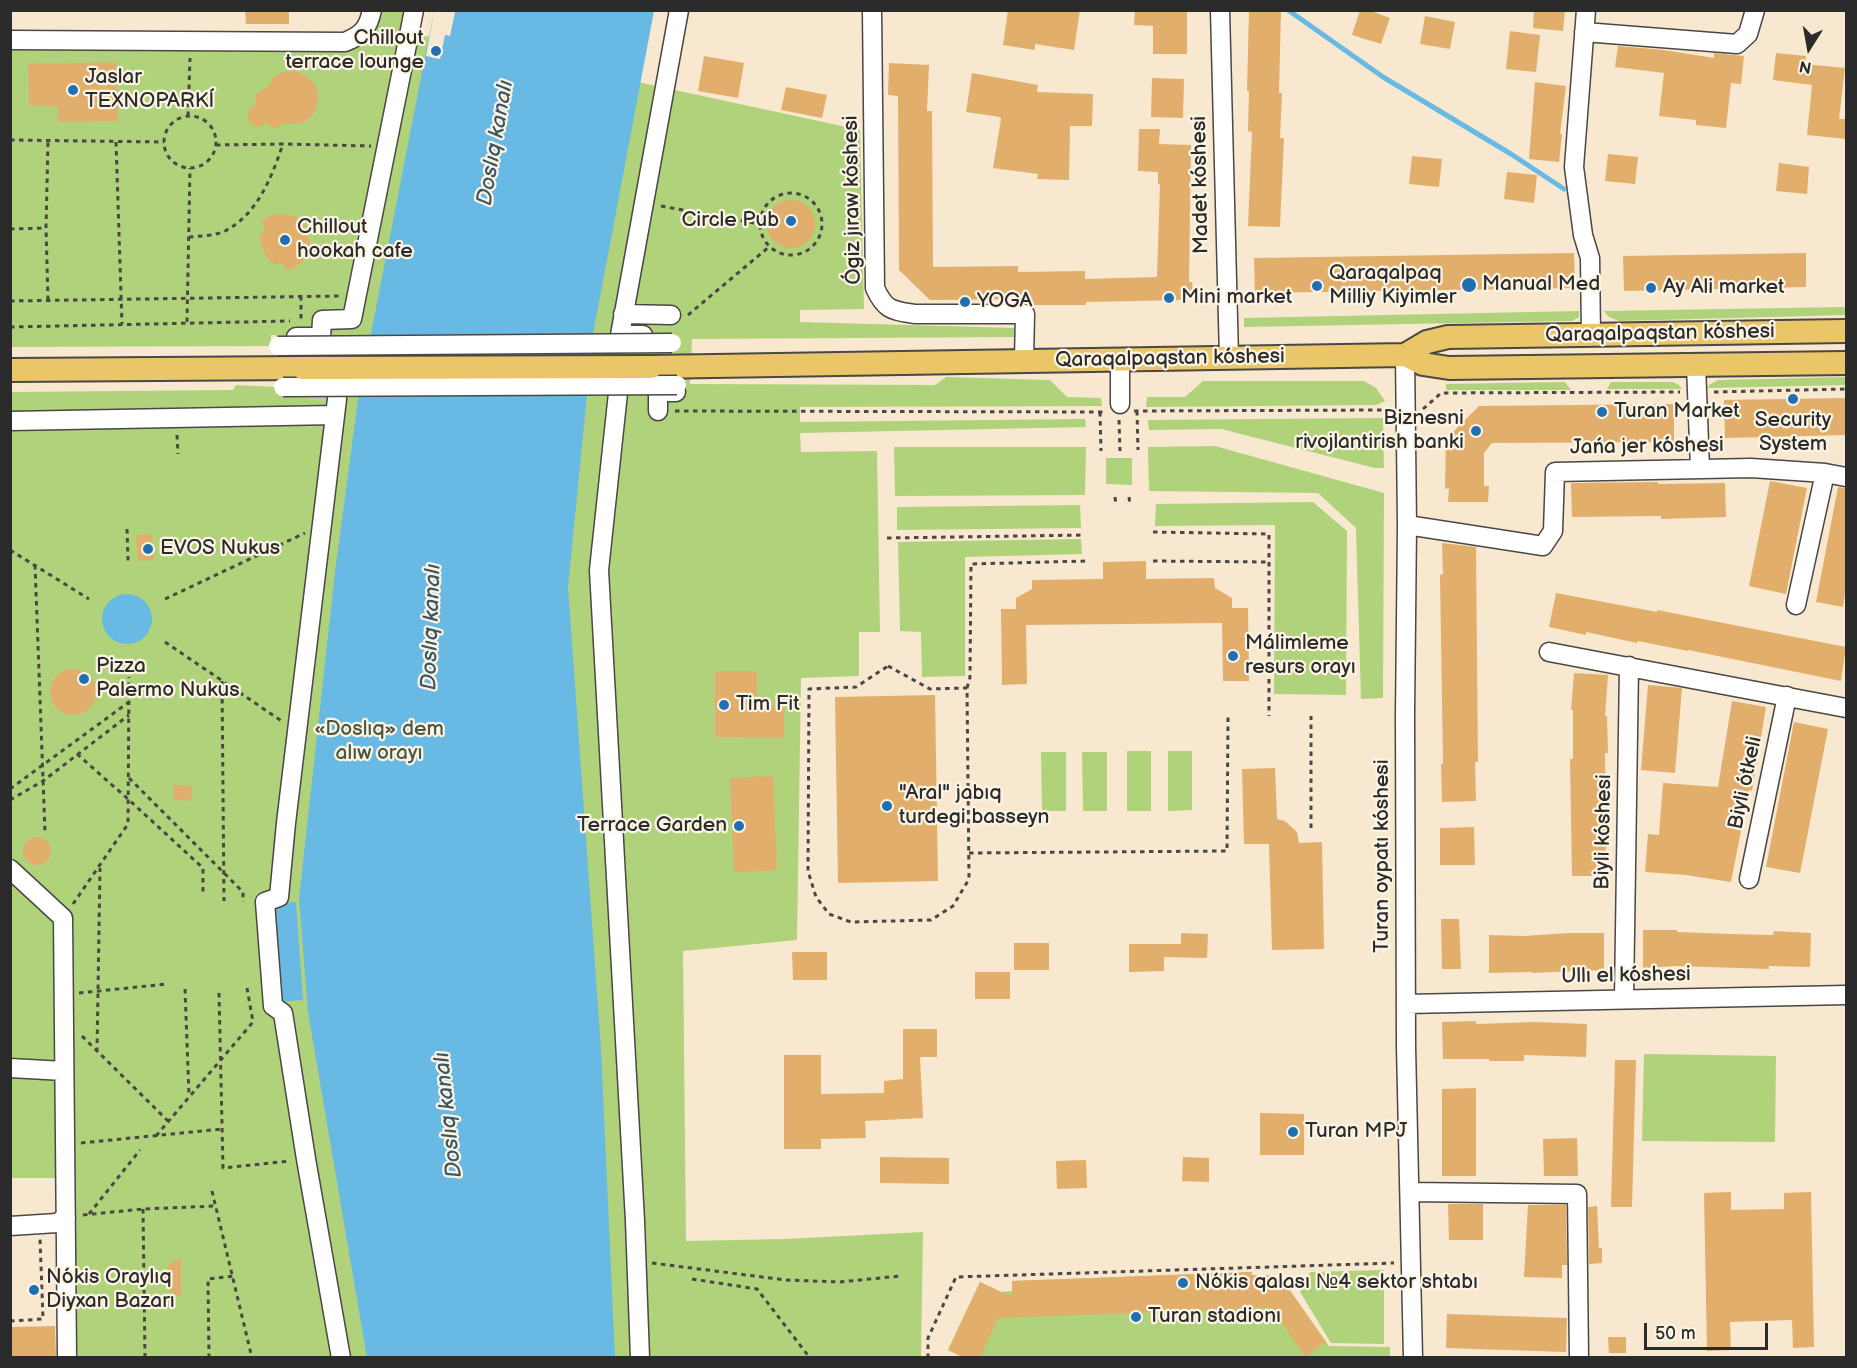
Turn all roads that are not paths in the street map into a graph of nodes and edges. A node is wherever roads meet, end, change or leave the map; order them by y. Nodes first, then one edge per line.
1 (372, 10) edge
2 (414, 10) edge
3 (679, 10) edge
4 (872, 10) edge
5 (1220, 10) edge
6 (1586, 10) edge
7 (1755, 10) edge
8 (1584, 32) junction
9 (10, 40) edge
10 (623, 314) junction
11 (679, 316) road end
12 (293, 329) road end
13 (1846, 331) edge
14 (1591, 336) junction
15 (278, 346) dead end
16 (1405, 355) junction
17 (1229, 358) junction
18 (1119, 359) junction
19 (1024, 361) junction
20 (1846, 363) edge
21 (1696, 365) junction
22 (10, 370) edge
23 (283, 387) dead end
24 (618, 393) dead end
25 (1119, 410) road end
26 (658, 411) road end
27 (10, 421) edge
28 (1700, 469) junction
29 (1825, 473) junction
30 (1846, 477) edge
31 (1407, 525) junction
32 (1797, 605) dead end
33 (1549, 652) dead end
34 (1629, 666) junction
35 (1787, 696) junction
36 (1846, 708) edge
37 (10, 868) edge
38 (1749, 879) dead end
39 (1846, 995) edge
40 (1624, 998) junction
41 (1406, 1004) junction
42 (10, 1068) edge
43 (64, 1071) junction
44 (1410, 1192) junction
45 (66, 1217) junction
46 (10, 1226) edge
47 (67, 1358) edge
48 (341, 1358) edge
49 (640, 1358) edge
50 (1413, 1358) edge
51 (1579, 1358) edge

1 - 9 street
2 - 12 street
3 - 10 street
4 - 19 street, Ógiz jıraw kóshesi
5 - 17 street, Madet kóshesi
6 - 8 street
7 - 8 street
8 - 14 street
10 - 11 street
10 - 15 street, bridge
13 - 14 main road, Qaraqalpaqstan kóshesi
14 - 16 main road, Qaraqalpaqstan kóshesi
16 - 17 main road, Qaraqalpaqstan kóshesi
16 - 21 main road, Qaraqalpaqstan kóshesi
16 - 31 street, Turan oypatı kóshesi
17 - 18 main road, Qaraqalpaqstan kóshesi
18 - 19 main road, Qaraqalpaqstan kóshesi
18 - 25 street
19 - 22 main road, Qaraqalpaqstan kóshesi, bridge
20 - 21 main road, Qaraqalpaqstan kóshesi
21 - 28 street
23 - 26 street, bridge
24 - 49 street
27 - 48 street
28 - 29 street, Jańa jer kóshesi
28 - 31 street, Jańa jer kóshesi
29 - 30 street, Jańa jer kóshesi
29 - 32 street
31 - 41 street, Turan oypatı kóshesi
33 - 34 street
34 - 35 street
34 - 40 street, Biyli kóshesi
35 - 36 street
35 - 38 street, Biyli ótkeli
37 - 43 street
39 - 40 street, Ullı el kóshesi
40 - 41 street, Ullı el kóshesi
41 - 44 street, Turan oypatı kóshesi
42 - 43 street
43 - 45 street
44 - 50 street, Turan oypatı kóshesi
44 - 51 street
45 - 46 street
45 - 47 street

